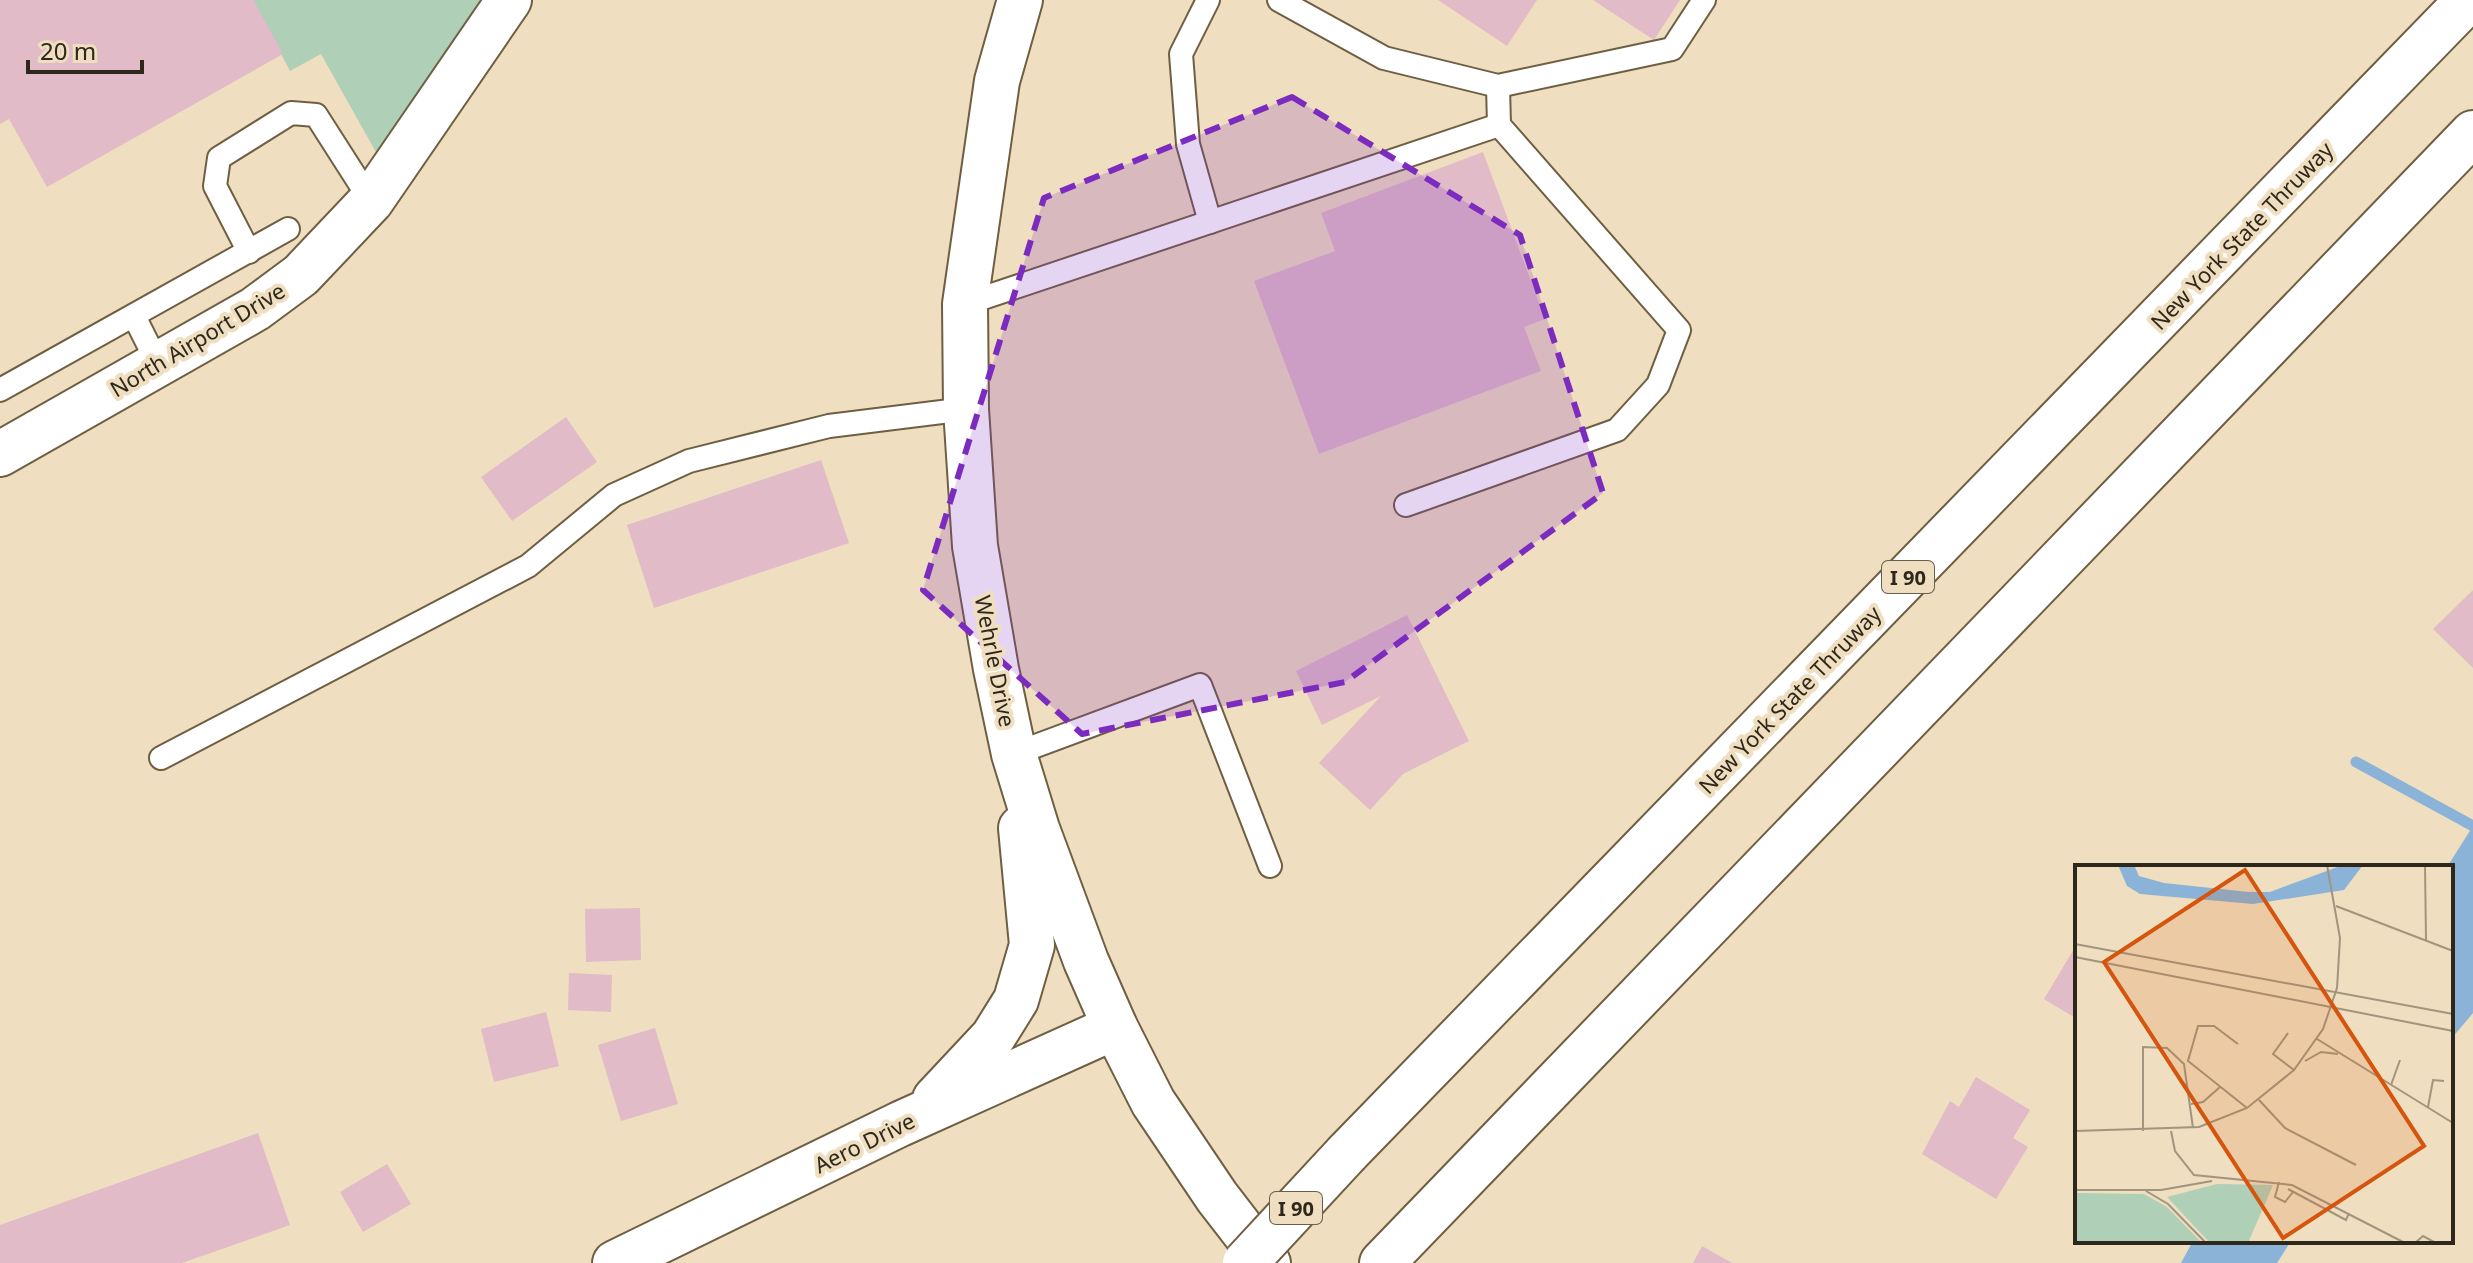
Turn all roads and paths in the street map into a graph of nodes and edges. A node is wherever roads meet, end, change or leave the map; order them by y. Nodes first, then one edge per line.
1 (509, 0) edge
2 (1020, 0) edge
3 (1208, 0) edge
4 (1279, 0) edge
5 (1704, 0) edge
6 (2468, 0) edge
7 (1498, 86) junction
8 (1499, 125) junction
9 (2473, 133) edge
10 (371, 201) junction
11 (1210, 222) junction
12 (288, 229) dead end
13 (249, 252) junction
14 (965, 304) junction
15 (134, 316) junction
16 (158, 364) junction
17 (0, 390) edge
18 (966, 409) junction
19 (0, 454) edge
20 (1406, 505) dead end
21 (1014, 754) junction
22 (161, 758) dead end
23 (1270, 866) dead end
24 (1115, 1027) junction
25 (920, 1115) junction
26 (615, 1263) edge
27 (1245, 1263) edge
28 (1268, 1263) edge
29 (1382, 1263) edge

1 - 10 main road, North Airport Drive
2 - 14 main road, Wehrle Drive
3 - 11 lane
4 - 7 lane
5 - 7 lane
6 - 27 main road, New York State Thruway / I 90, bridge
7 - 8 lane
8 - 11 lane
8 - 20 lane
9 - 29 main road
10 - 13 lane
10 - 16 main road, North Airport Drive
11 - 14 lane
12 - 13 lane
13 - 15 lane
14 - 18 main road, Wehrle Drive
15 - 16 lane
15 - 17 lane
16 - 19 main road, North Airport Drive
18 - 21 main road, Wehrle Drive
18 - 22 lane
21 - 23 lane
21 - 24 main road, Wehrle Drive
21 - 25 main road
24 - 25 main road, Aero Drive
24 - 28 main road, Wehrle Drive
25 - 26 main road, Aero Drive

